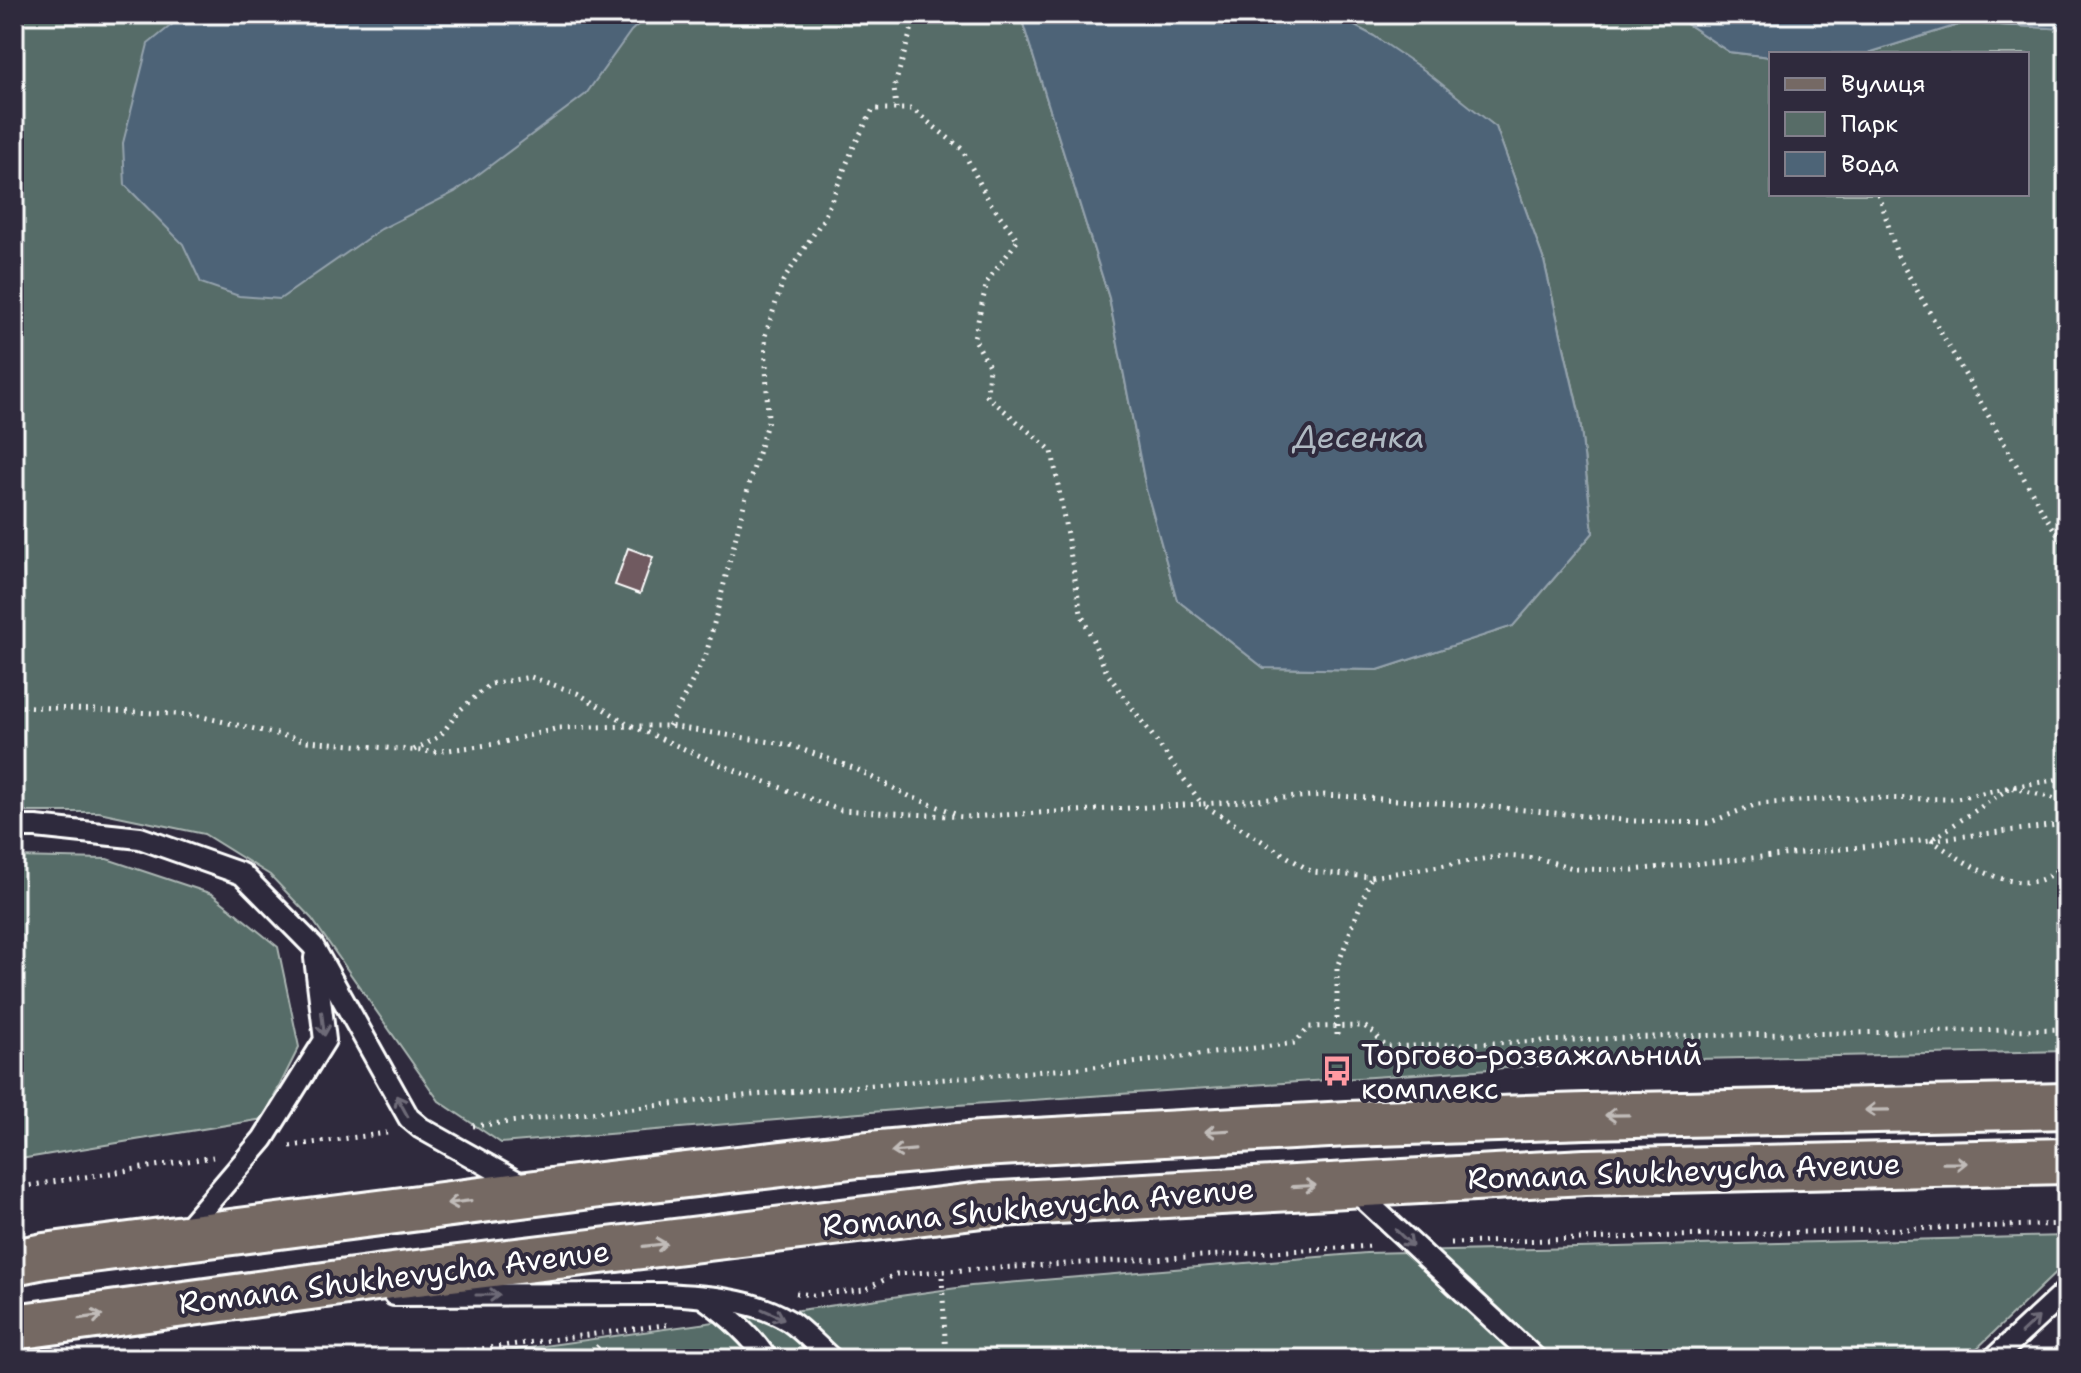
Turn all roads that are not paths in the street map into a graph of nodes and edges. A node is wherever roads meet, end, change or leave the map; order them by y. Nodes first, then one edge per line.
1 (14, 827) edge
2 (313, 946) junction
3 (2067, 1106) edge
4 (2067, 1161) edge
5 (1348, 1184) junction
6 (537, 1193) junction
7 (177, 1239) junction
8 (14, 1262) edge
9 (2067, 1290) edge
10 (242, 1295) junction
11 (701, 1296) junction
12 (14, 1327) edge
13 (767, 1359) edge
14 (832, 1359) edge
15 (1536, 1359) edge
16 (1993, 1359) edge

1 - 2 lane
6 -> 2 lane
2 -> 7 lane
3 -> 6 main road, Romana Shukhevycha Avenue
5 -> 4 main road, Romana Shukhevycha Avenue
10 -> 5 main road, Romana Shukhevycha Avenue
5 -> 15 lane
6 -> 7 main road, Romana Shukhevycha Avenue
7 - 8 main road, Romana Shukhevycha Avenue
16 -> 9 lane
10 -> 11 lane
12 -> 10 main road, Romana Shukhevycha Avenue
11 - 13 lane
11 -> 14 lane

